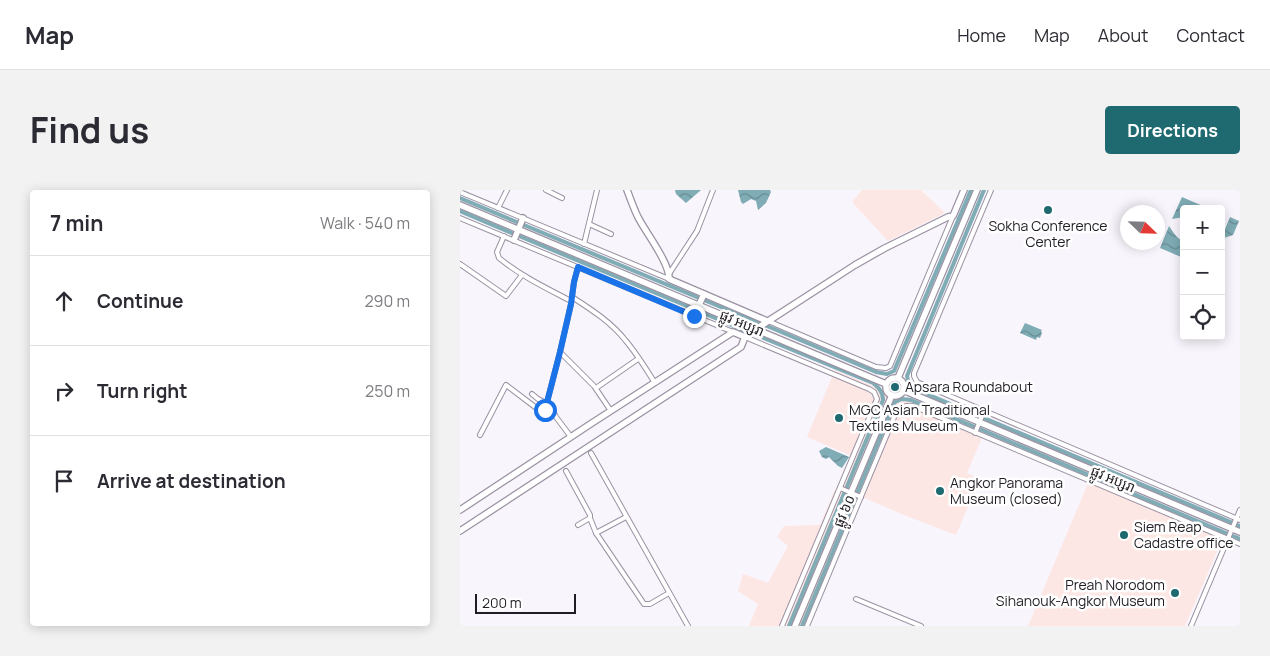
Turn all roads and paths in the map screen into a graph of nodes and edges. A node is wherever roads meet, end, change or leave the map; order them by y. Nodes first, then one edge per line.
1 (507, 190) edge
2 (547, 190) edge
3 (596, 190) edge
4 (628, 190) edge
5 (713, 190) edge
6 (964, 190) edge
7 (977, 190) edge
8 (991, 190) edge
9 (460, 192) edge
10 (562, 198) dead end
11 (460, 205) edge
12 (498, 208) junction
13 (953, 216) junction
14 (523, 218) junction
15 (460, 219) edge
16 (589, 224) junction
17 (518, 229) junction
18 (611, 234) dead end
19 (504, 236) junction
20 (514, 240) junction
21 (584, 244) junction
22 (460, 264) edge
23 (578, 267) junction
24 (522, 274) junction
25 (669, 277) junction
26 (704, 294) junction
27 (572, 299) junction
28 (699, 305) junction
29 (694, 316) junction
30 (767, 321) junction
31 (756, 329) junction
32 (733, 332) junction
33 (745, 337) junction
34 (560, 352) junction
35 (638, 359) junction
36 (898, 378) junction
37 (655, 383) junction
38 (886, 384) junction
39 (596, 388) junction
40 (903, 390) junction
41 (532, 394) dead end
42 (892, 395) junction
43 (547, 403) junction
44 (611, 411) junction
45 (984, 411) junction
46 (979, 423) junction
47 (975, 432) junction
48 (480, 435) dead end
49 (571, 437) junction
50 (592, 453) dead end
51 (566, 471) dead end
52 (841, 488) junction
53 (851, 492) junction
54 (860, 496) junction
55 (460, 510) edge
56 (1240, 510) edge
57 (626, 517) junction
58 (590, 518) junction
59 (1239, 519) edge
60 (578, 525) dead end
61 (1233, 529) junction
62 (460, 531) edge
63 (1240, 532) edge
64 (596, 533) junction
65 (1228, 540) junction
66 (1240, 544) edge
67 (669, 593) junction
68 (856, 599) dead end
69 (688, 626) edge
70 (782, 626) edge
71 (795, 626) edge
72 (807, 626) edge
73 (921, 626) edge
74 (1191, 626) edge

1 - 12 street
2 - 10 street
3 - 16 street
4 - 25 street
5 - 25 street
6 - 13 street
7 - 36 street
8 - 45 street
9 - 12 street
11 - 17 street, ផ្លូវ អប្សរា
12 - 14 street
13 - 30 street
13 - 30 street
14 - 17 street
14 - 21 street
15 - 19 street
16 - 18 street
16 - 21 street
17 - 20 street
17 - 28 street, ផ្លូវ អប្សរា
19 - 20 street
19 - 24 street
20 - 23 street
21 - 25 street
22 - 24 street
23 - 27 street
23 - 29 street
24 - 27 street
25 - 26 street
26 - 28 street
26 - 30 street
27 - 34 street
27 - 35 street
28 - 29 street
28 - 31 street, ផ្លូវ អប្សរា
29 - 32 street
30 - 31 street
31 - 33 street
31 - 38 street, ផ្លូវ អប្សរា
32 - 33 street
32 - 37 street
33 - 52 street
33 - 62 street
34 - 39 street
34 - 43 street
35 - 37 street
35 - 39 street
36 - 38 street
36 - 40 street
37 - 44 street
38 - 42 street
39 - 44 street
40 - 42 street
40 - 46 street, ផ្លូវ អប្សរា
41 - 43 street
42 - 53 street, ផ្លូវ ៦០
43 - 48 street
43 - 49 street
44 - 49 street
45 - 46 street
45 - 59 street
46 - 47 street
46 - 61 street, ផ្លូវ អប្សរា
47 - 54 street
47 - 65 street
49 - 55 street
50 - 57 street
51 - 58 street
52 - 53 street
52 - 70 street
53 - 54 street
53 - 71 street, ផ្លូវ ៦០
54 - 72 street
56 - 59 street
57 - 64 street
57 - 67 street
58 - 60 street
58 - 64 street
59 - 61 street
61 - 63 street, ផ្លូវ អប្សរា
61 - 65 street
64 - 67 street
65 - 66 street
65 - 74 street
67 - 69 street
68 - 73 street

